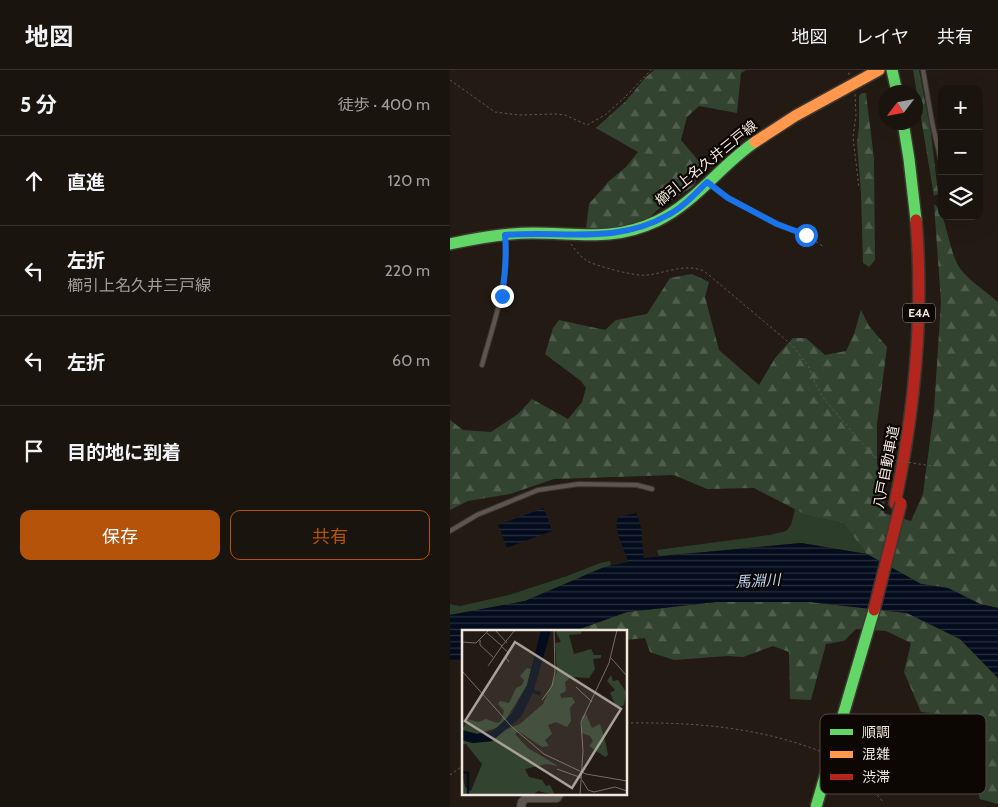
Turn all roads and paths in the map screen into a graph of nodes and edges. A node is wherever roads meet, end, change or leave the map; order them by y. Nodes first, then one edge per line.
1 (651, 70) edge
2 (878, 70) edge
3 (892, 70) edge
4 (898, 70) edge
5 (923, 70) edge
6 (450, 80) edge
7 (854, 84) junction
8 (896, 85) edge
9 (902, 85) edge
10 (904, 130) edge
11 (910, 130) edge
12 (938, 148) edge
13 (707, 182) junction
14 (859, 188) dead end
15 (505, 235) junction
16 (566, 235) junction
17 (450, 244) edge
18 (824, 247) dead end
19 (482, 365) dead end
20 (932, 466) dead end
21 (652, 490) dead end
22 (898, 503) junction
23 (450, 531) edge
24 (838, 714) edge
25 (844, 714) edge
26 (628, 723) edge
27 (820, 752) edge
28 (462, 766) edge
29 (820, 773) edge
30 (450, 774) edge
31 (559, 794) edge
32 (820, 794) edge
33 (876, 794) edge
34 (884, 803) dead end
35 (521, 807) edge
36 (810, 807) edge
37 (816, 807) edge

1 - 6 path
2 - 7 main road, 櫛引上名久井三戸線
3 - 8 main road
4 - 9 main road
5 - 12 lane
7 - 13 main road, 櫛引上名久井三戸線
7 - 14 path
10 - 22 main road, 八戸自動車道 / E4A
11 - 22 main road, 八戸自動車道 / E4A
13 - 16 main road, 櫛引上名久井三戸線
13 - 18 path
15 - 16 main road, 櫛引上名久井三戸線
15 - 17 main road, 櫛引上名久井三戸線
15 - 19 lane
16 - 20 path, bridge
21 - 23 lane
22 - 24 main road, 八戸自動車道 / E4A
22 - 25 main road, 八戸自動車道 / E4A, bridge
26 - 27 path
28 - 30 path
29 - 36 main road, 八戸自動車道 / E4A
31 - 35 street
32 - 37 main road, 八戸自動車道 / E4A, bridge
33 - 34 path

